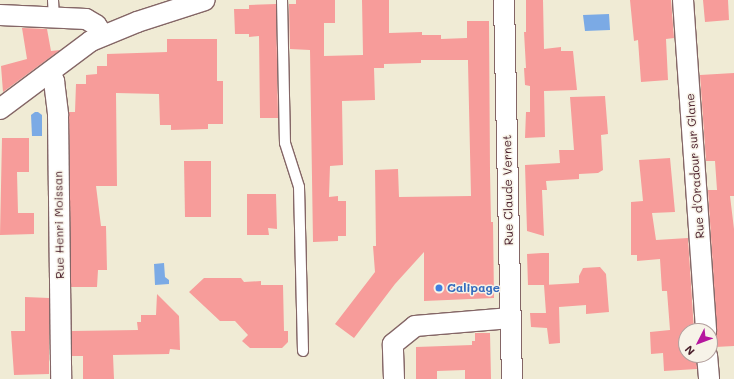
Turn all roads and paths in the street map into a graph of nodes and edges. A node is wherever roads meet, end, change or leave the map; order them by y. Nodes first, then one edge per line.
1 (205, 0) edge
2 (282, 0) edge
3 (504, 0) edge
4 (684, 0) edge
5 (54, 8) edge
6 (0, 15) edge
7 (103, 35) junction
8 (49, 74) junction
9 (0, 109) edge
10 (511, 318) junction
11 (705, 323) edge
12 (303, 351) dead end
13 (708, 363) edge
14 (61, 379) edge
15 (394, 379) edge
16 (512, 379) edge
17 (709, 379) edge

1 - 7 street
2 - 12 lane
3 - 10 street, Rue Claude Vernet
4 - 11 street, Rue d'Oradour sur Glane
5 - 6 street
5 - 7 street
7 - 8 street
8 - 9 street
8 - 14 street, Rue Henri Moissan
10 - 15 street
10 - 16 street, Rue Claude Vernet
13 - 17 street

